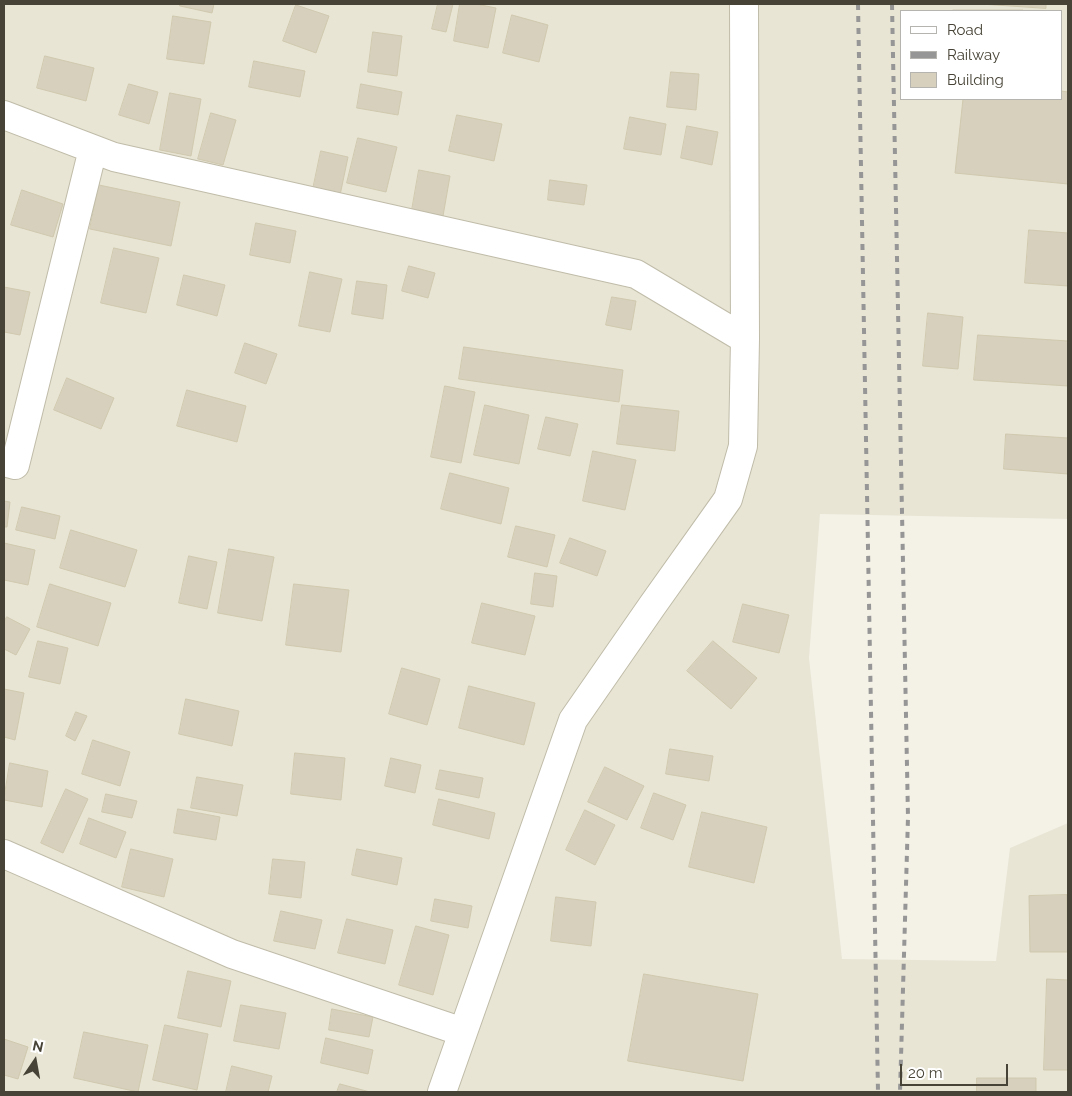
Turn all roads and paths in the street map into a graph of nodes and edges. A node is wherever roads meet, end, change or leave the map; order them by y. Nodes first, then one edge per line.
1 (744, 4) edge
2 (4, 115) edge
3 (93, 149) junction
4 (745, 339) junction
5 (4, 462) edge
6 (4, 854) edge
7 (463, 1032) junction
8 (442, 1092) edge

1 - 4 street
2 - 3 street
3 - 4 street
3 - 5 street
4 - 7 street
6 - 7 street
7 - 8 street

